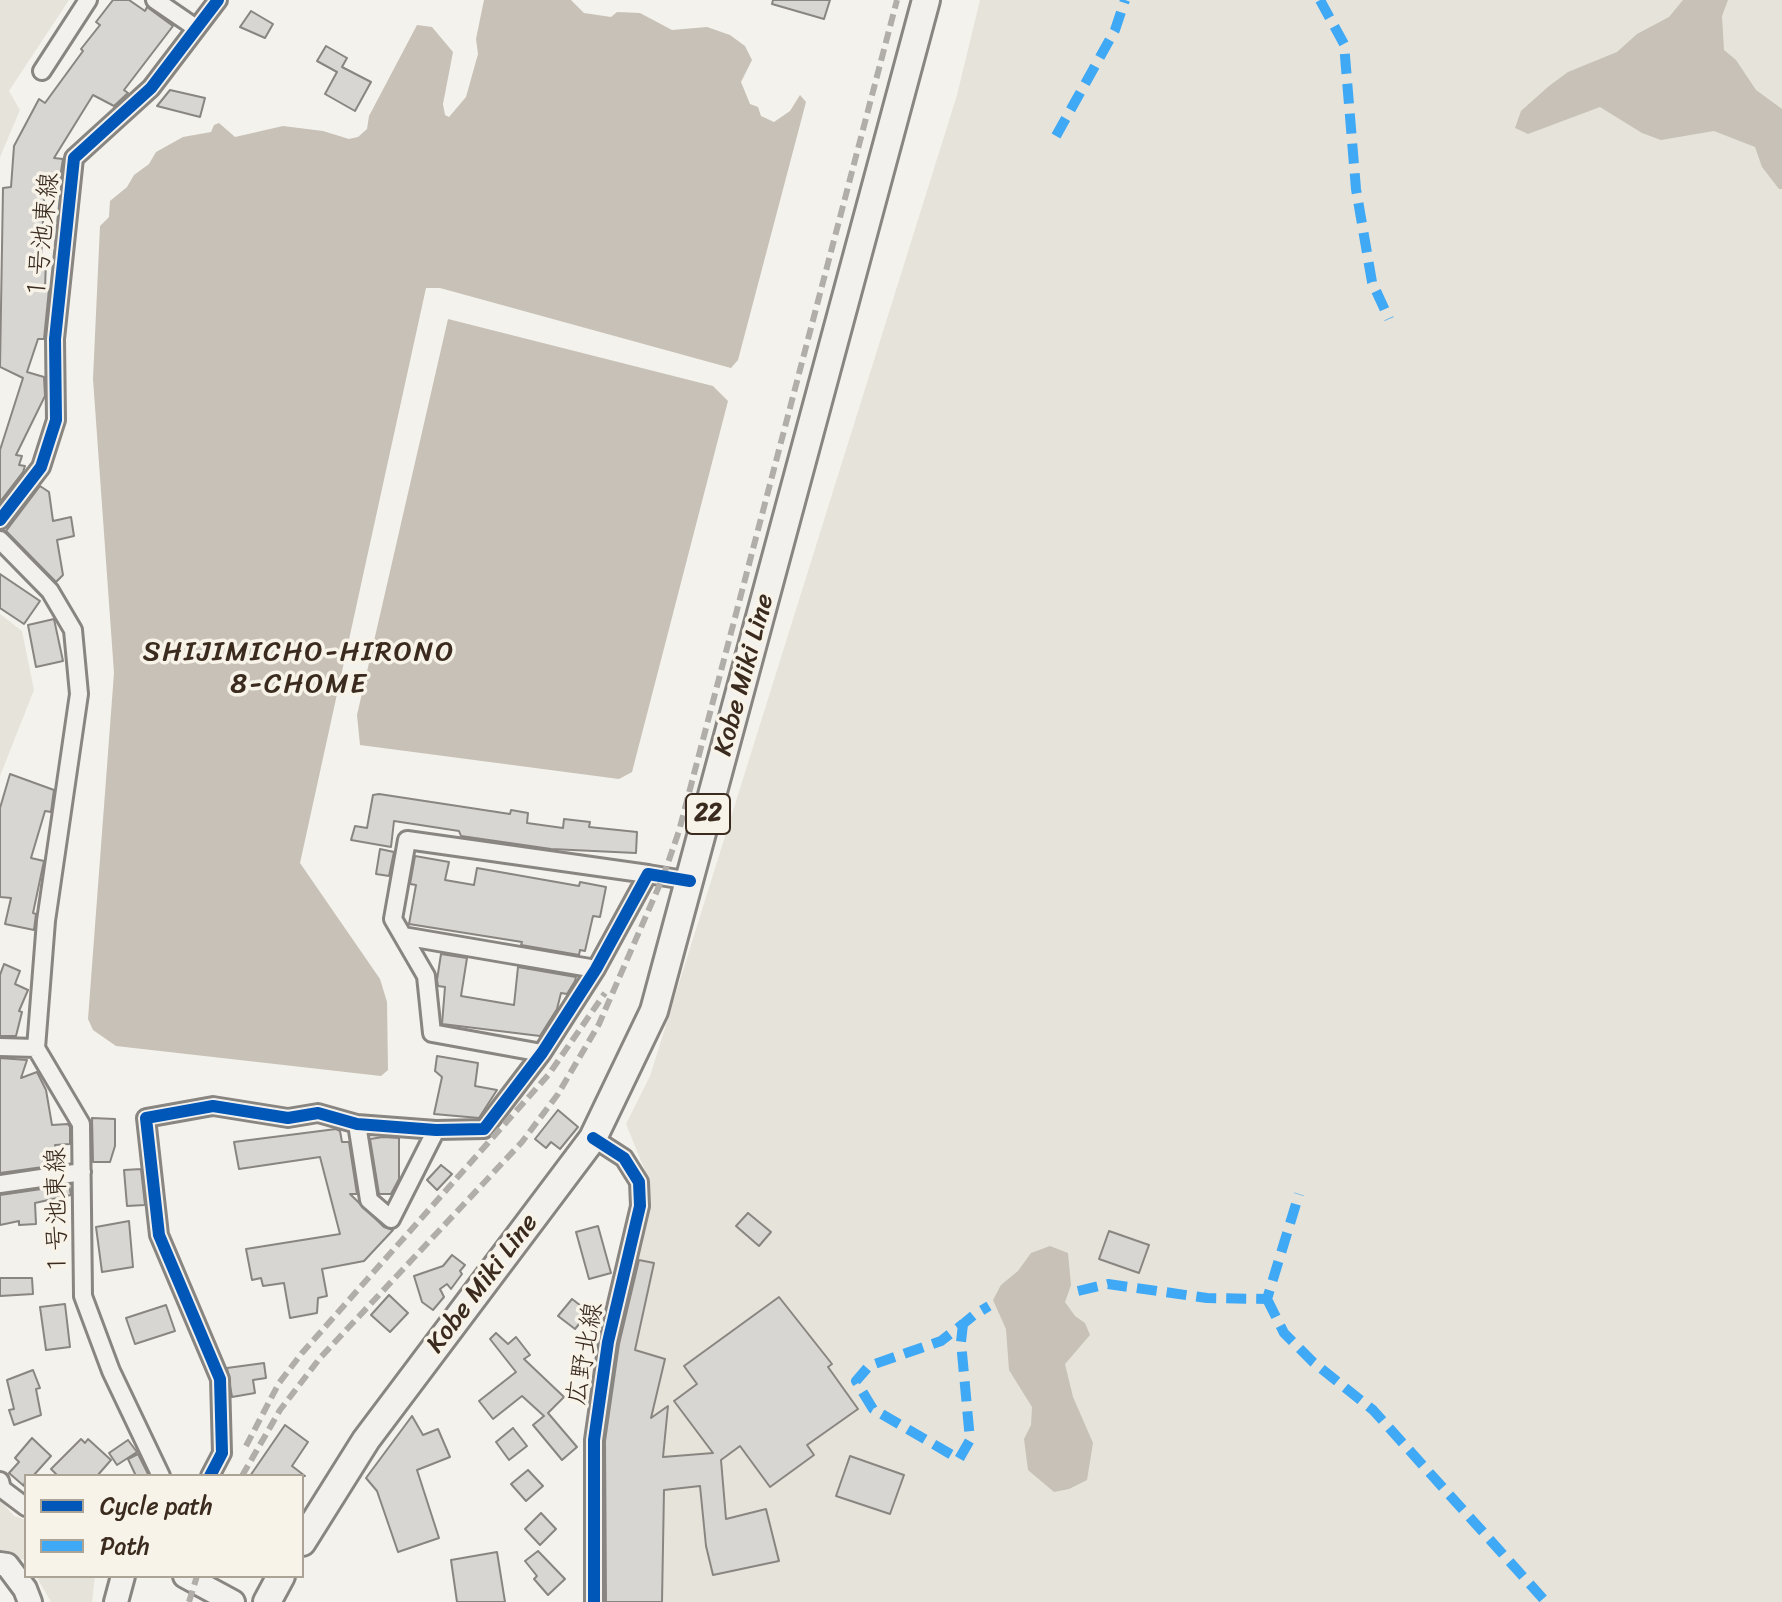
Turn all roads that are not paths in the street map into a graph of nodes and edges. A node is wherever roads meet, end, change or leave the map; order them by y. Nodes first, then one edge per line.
1 (88, 0) edge
2 (155, 0) edge
3 (218, 0) edge
4 (926, 0) edge
5 (196, 28) junction
6 (42, 71) dead end
7 (0, 520) edge
8 (0, 540) edge
9 (648, 874) junction
10 (690, 881) junction
11 (403, 936) junction
12 (596, 969) junction
13 (0, 1047) edge
14 (36, 1048) junction
15 (542, 1053) junction
16 (357, 1124) junction
17 (436, 1130) junction
18 (593, 1138) junction
19 (82, 1172) junction
20 (0, 1184) edge
21 (160, 1474) edge
22 (211, 1474) edge
23 (0, 1481) edge
24 (24, 1506) edge
25 (304, 1539) edge
26 (0, 1564) edge
27 (122, 1578) edge
28 (189, 1578) edge
29 (280, 1578) edge
30 (30, 1602) edge
31 (116, 1602) edge
32 (233, 1602) edge
33 (267, 1602) edge
34 (594, 1602) edge

1 - 6 street
2 - 5 street
3 - 5 street, １号池東線
4 - 10 main road, Kobe Miki Line / 22
5 - 7 street, １号池東線
8 - 14 street
9 - 10 street
9 - 11 street
9 - 12 street
10 - 18 main road, Kobe Miki Line / 22
11 - 12 street
11 - 15 street
12 - 15 street
13 - 14 street
14 - 19 street, １号池東線
15 - 17 street
16 - 17 street
16 - 17 street
16 - 22 street
18 - 25 main road, Kobe Miki Line / 22
18 - 34 street, 広野北線
19 - 20 street
19 - 21 street, １号池東線
23 - 24 street
26 - 30 street
27 - 31 street
28 - 32 street
29 - 33 main road

